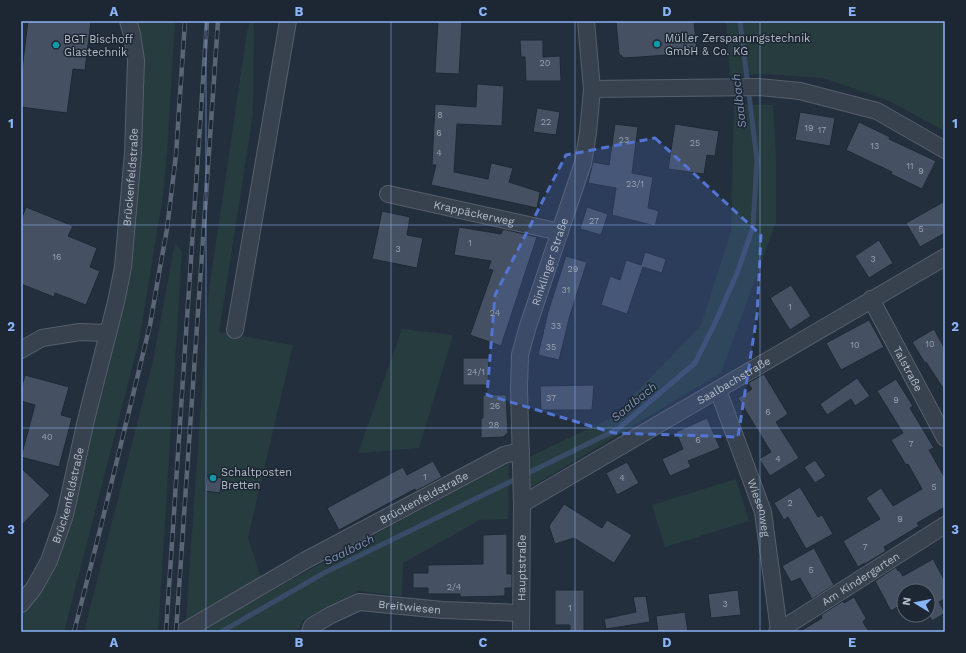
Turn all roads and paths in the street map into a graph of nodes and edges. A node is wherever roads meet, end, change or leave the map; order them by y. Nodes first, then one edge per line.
1 (128, 21) edge
2 (288, 21) edge
3 (586, 21) edge
4 (592, 89) junction
5 (945, 150) edge
6 (388, 194) dead end
7 (560, 232) junction
8 (945, 257) edge
9 (871, 299) junction
10 (235, 330) dead end
11 (108, 333) junction
12 (21, 350) edge
13 (718, 390) junction
14 (945, 438) edge
15 (521, 456) junction
16 (521, 501) junction
17 (945, 525) edge
18 (21, 604) edge
19 (521, 613) junction
20 (778, 631) edge
21 (183, 632) edge
22 (310, 632) edge
23 (521, 632) edge

1 - 11 street, Brückenfeldstraße
2 - 10 street
3 - 4 street, Rinklinger Straße
4 - 5 street
4 - 7 street, Rinklinger Straße
6 - 7 street, Krappäckerweg
7 - 15 street, Rinklinger Straße
8 - 9 street, Saalbachstraße
9 - 13 street, Saalbachstraße
9 - 14 street, Talstraße
11 - 12 street
11 - 18 street, Brückenfeldstraße
13 - 16 street, Saalbachstraße
13 - 20 street, Wiesenweg
15 - 16 street, Rinklinger Straße
15 - 21 street, Brückenfeldstraße
16 - 19 street, Hauptstraße
17 - 20 street, Am Kindergarten
19 - 22 street, Breitwiesen
19 - 23 street, Hauptstraße

